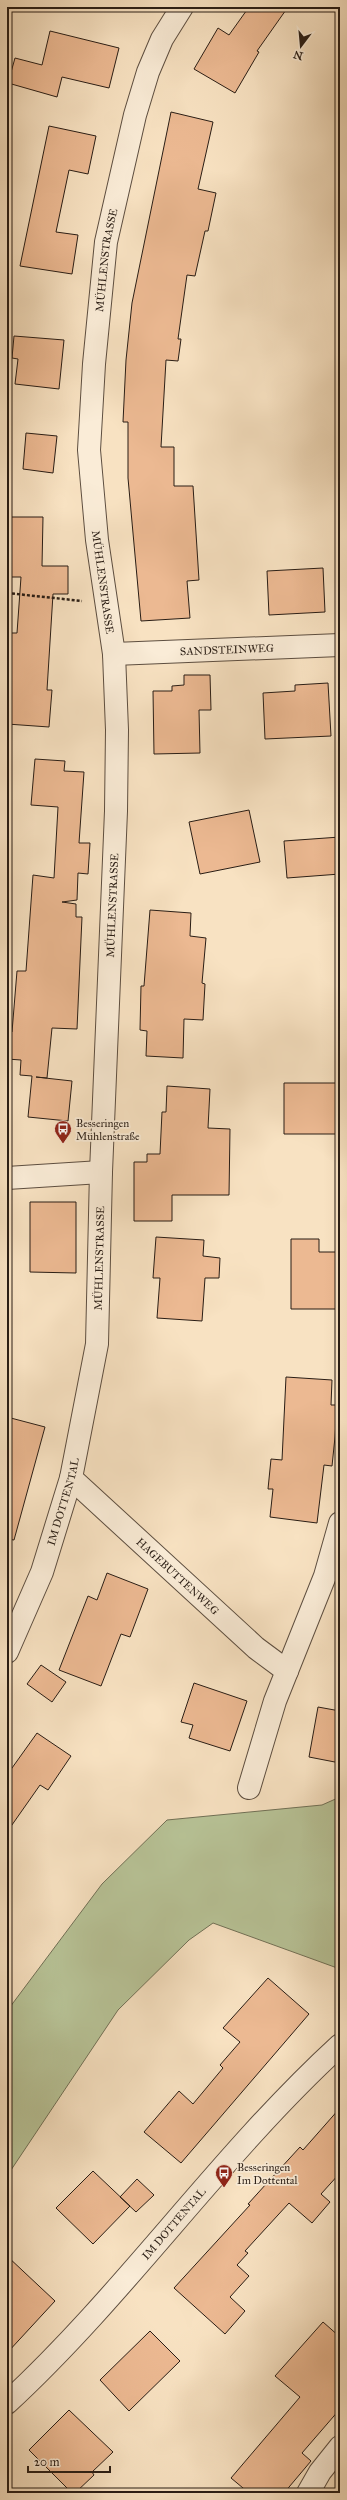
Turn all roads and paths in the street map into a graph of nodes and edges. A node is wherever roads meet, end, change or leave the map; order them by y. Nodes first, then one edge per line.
1 (182, 7) edge
2 (7, 593) edge
3 (106, 603) junction
4 (340, 645) edge
5 (114, 654) junction
6 (101, 1172) junction
7 (7, 1178) edge
8 (97, 1344) joint
9 (71, 1478) junction
10 (340, 1523) edge
11 (7, 1652) edge
12 (287, 1671) junction
13 (248, 1788) dead end
14 (340, 2045) edge
15 (7, 2403) edge
16 (340, 2448) edge
17 (308, 2493) edge

1 - 3 street, MÜHLENSTRASSE
2 - 3 path
3 - 5 street, MÜHLENSTRASSE
4 - 5 street, SANDSTEINWEG
5 - 6 street, MÜHLENSTRASSE
6 - 7 street
6 - 8 street, MÜHLENSTRASSE
8 - 9 street, IM DOTTENTAL
9 - 11 street, IM DOTTENTAL
9 - 12 street, HAGEBUTTENWEG
10 - 12 street
12 - 13 street
14 - 15 street, IM DOTTENTAL
16 - 17 street

